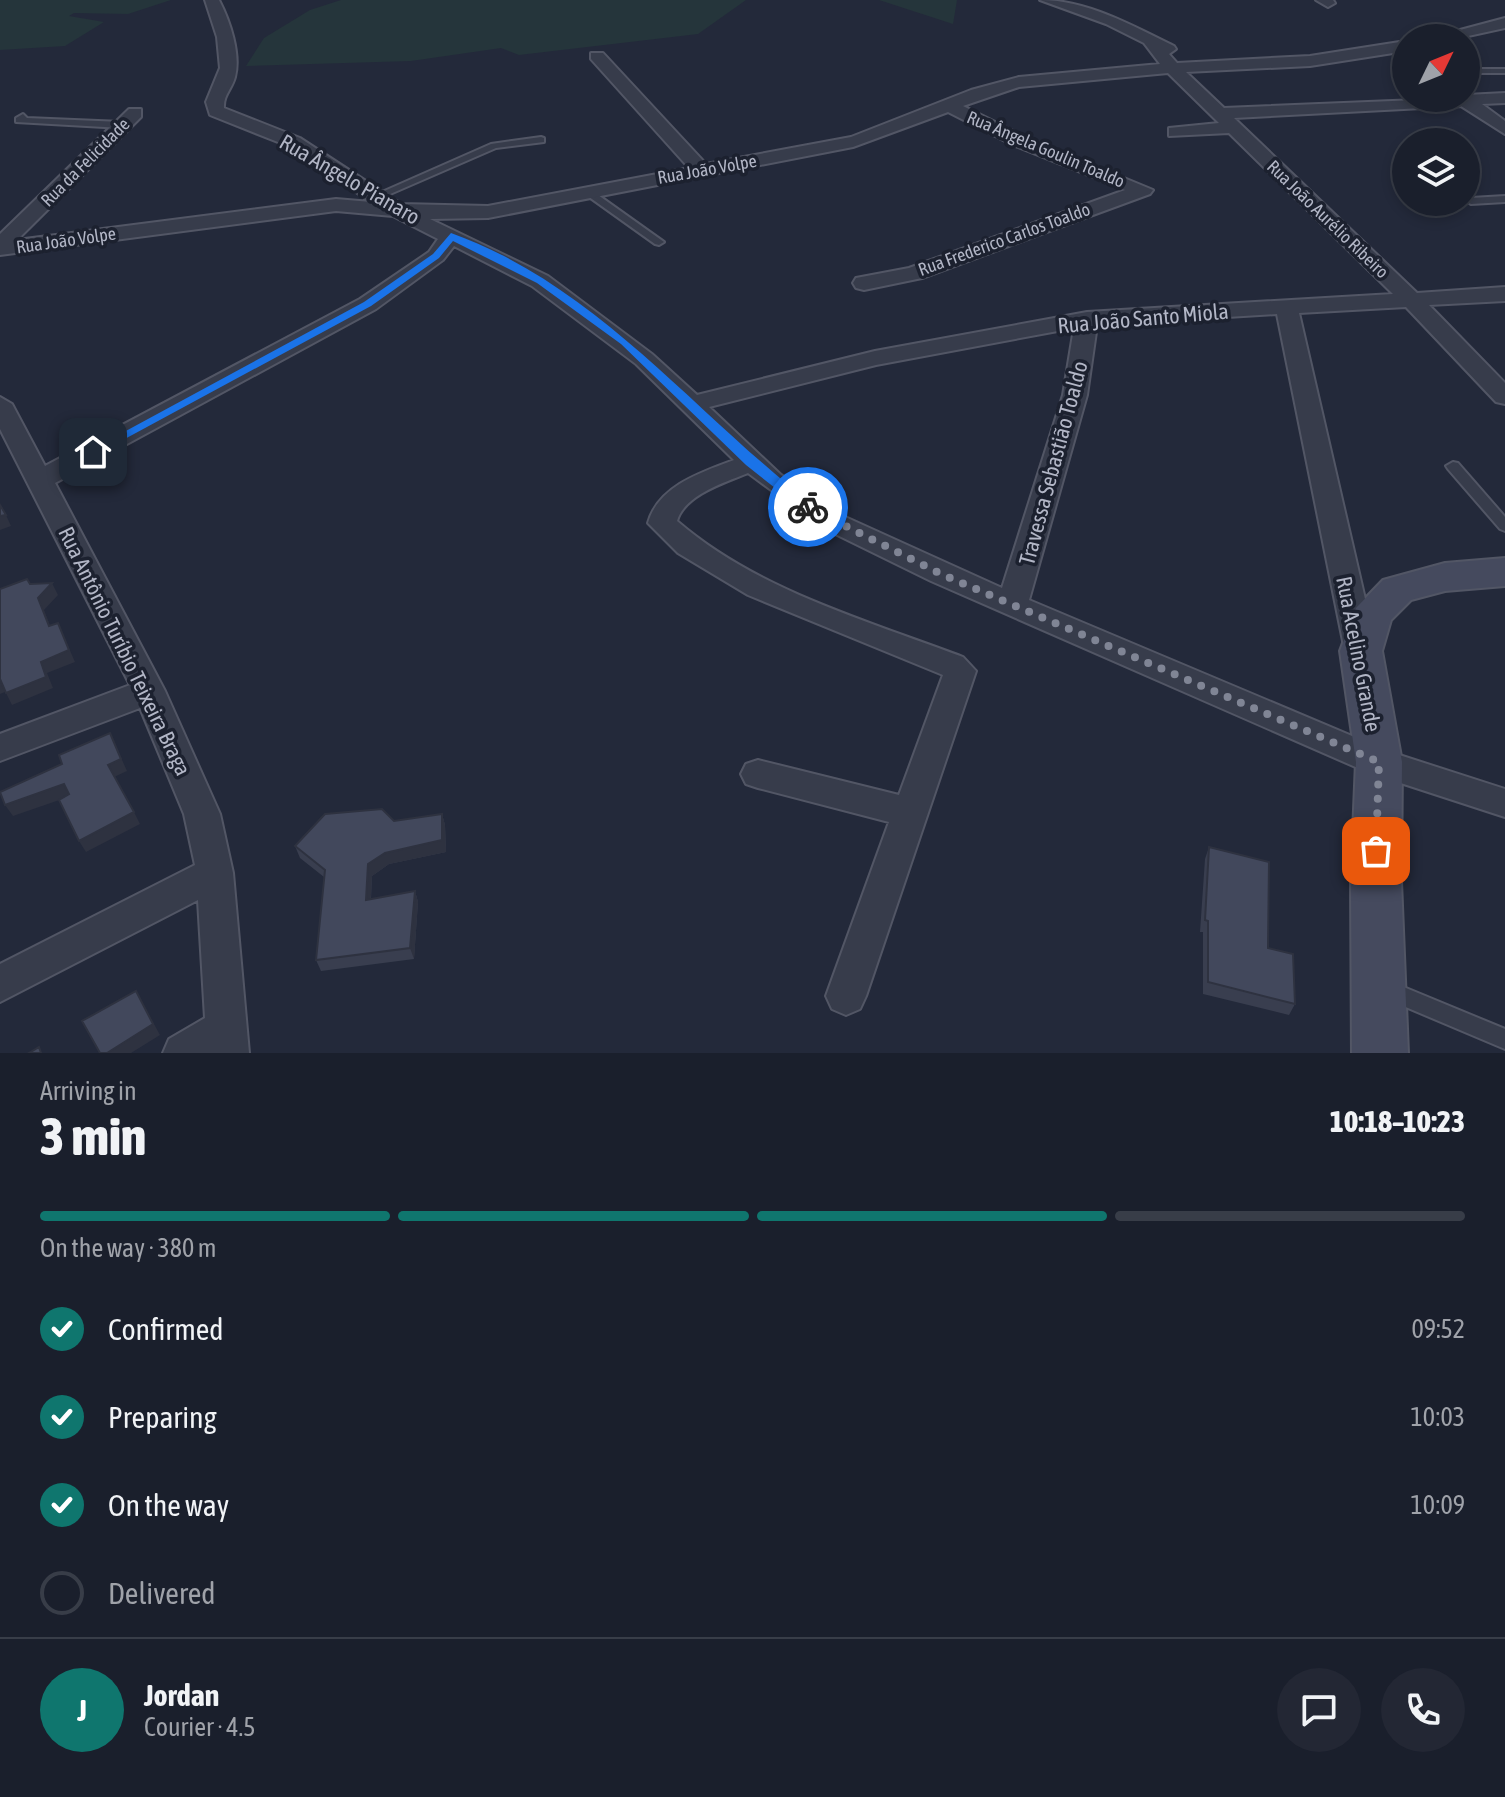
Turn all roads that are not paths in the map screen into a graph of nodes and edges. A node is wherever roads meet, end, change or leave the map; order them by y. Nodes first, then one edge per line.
1 (212, 0) edge
2 (1047, 0) edge
3 (1505, 23) edge
4 (1480, 29) edge
5 (1151, 42) junction
6 (1392, 48) edge
7 (597, 56) dead end
8 (1217, 66) junction
9 (1172, 68) junction
10 (1480, 71) edge
11 (1505, 71) edge
12 (1505, 98) edge
13 (1480, 100) edge
14 (950, 106) junction
15 (1392, 107) edge
16 (1480, 111) edge
17 (23, 117) dead end
18 (1157, 118) dead end
19 (129, 119) joint
20 (1226, 120) junction
21 (1505, 129) edge
22 (541, 140) dead end
23 (700, 169) junction
24 (1143, 190) joint
25 (588, 192) junction
26 (1505, 199) edge
27 (1480, 200) edge
28 (386, 202) junction
29 (451, 236) junction
30 (659, 242) dead end
31 (0, 247) edge
32 (864, 283) dead end
33 (1505, 294) edge
34 (1412, 300) junction
35 (1287, 308) junction
36 (1087, 319) junction
37 (1505, 397) edge
38 (0, 404) edge
39 (692, 404) junction
40 (750, 463) junction
41 (1453, 466) dead end
42 (40, 480) junction
43 (1505, 526) edge
44 (1505, 572) edge
45 (1012, 605) junction
46 (1361, 651) junction
47 (149, 691) junction
48 (0, 748) edge
49 (1379, 762) junction
50 (758, 774) dead end
51 (1505, 803) edge
52 (909, 812) junction
53 (215, 873) junction
54 (0, 984) edge
55 (1378, 985) junction
56 (846, 996) dead end
57 (1505, 1039) edge
58 (227, 1040) edge
59 (184, 1053) edge
60 (1380, 1053) edge

1 - 28 street, Rua Ângelo Pianaro
2 - 5 street
3 - 4 street
5 - 8 street
5 - 9 street, Rua João Aurélio Ribeiro
6 - 8 street, Rua João Volpe
7 - 23 street
8 - 9 street, Rua João Volpe
9 - 14 street, Rua João Volpe
9 - 20 street, Rua João Aurélio Ribeiro
10 - 11 lane
12 - 13 street
14 - 23 street, Rua João Volpe
14 - 24 street, Rua Ângela Goulin Toaldo
15 - 20 street
16 - 21 street
17 - 19 lane
18 - 20 street
19 - 31 street, Rua da Felicidade
20 - 34 street, Rua João Aurélio Ribeiro
22 - 28 lane
23 - 25 street, Rua João Volpe
24 - 32 street, Rua Frederico Carlos Toaldo
25 - 28 street, Rua João Volpe
25 - 30 lane
26 - 27 lane
28 - 29 street, Rua Ângelo Pianaro
28 - 31 street, Rua João Volpe
29 - 39 street, Rua Ângelo Pianaro
29 - 42 street
33 - 34 street, Rua João Santo Miola
34 - 35 street, Rua João Santo Miola
34 - 37 street, Rua João Aurélio Ribeiro
35 - 36 street, Rua João Santo Miola
35 - 46 street, Rua Acelino Grande
36 - 39 street, Rua João Santo Miola
36 - 45 street, Travessa Sebastião Toaldo
38 - 42 street, Rua Antônio Turíbio Teixeira Braga
39 - 40 street, Rua Ângelo Pianaro
40 - 45 street, Rua Ângelo Pianaro
40 - 52 street
41 - 43 lane
42 - 47 street, Rua Antônio Turíbio Teixeira Braga
44 - 46 street
45 - 49 street, Rua Ângelo Pianaro
46 - 49 street, Rua Acelino Grande
47 - 48 street
47 - 53 street, Rua Antônio Turíbio Teixeira Braga
49 - 51 street, Rua Ângelo Pianaro
49 - 55 street, Rua Acelino Grande
50 - 52 street
52 - 56 street
53 - 54 street
53 - 58 street, Rua Antônio Turíbio Teixeira Braga
55 - 57 lane
55 - 60 street, Rua Acelino Grande
58 - 59 street

